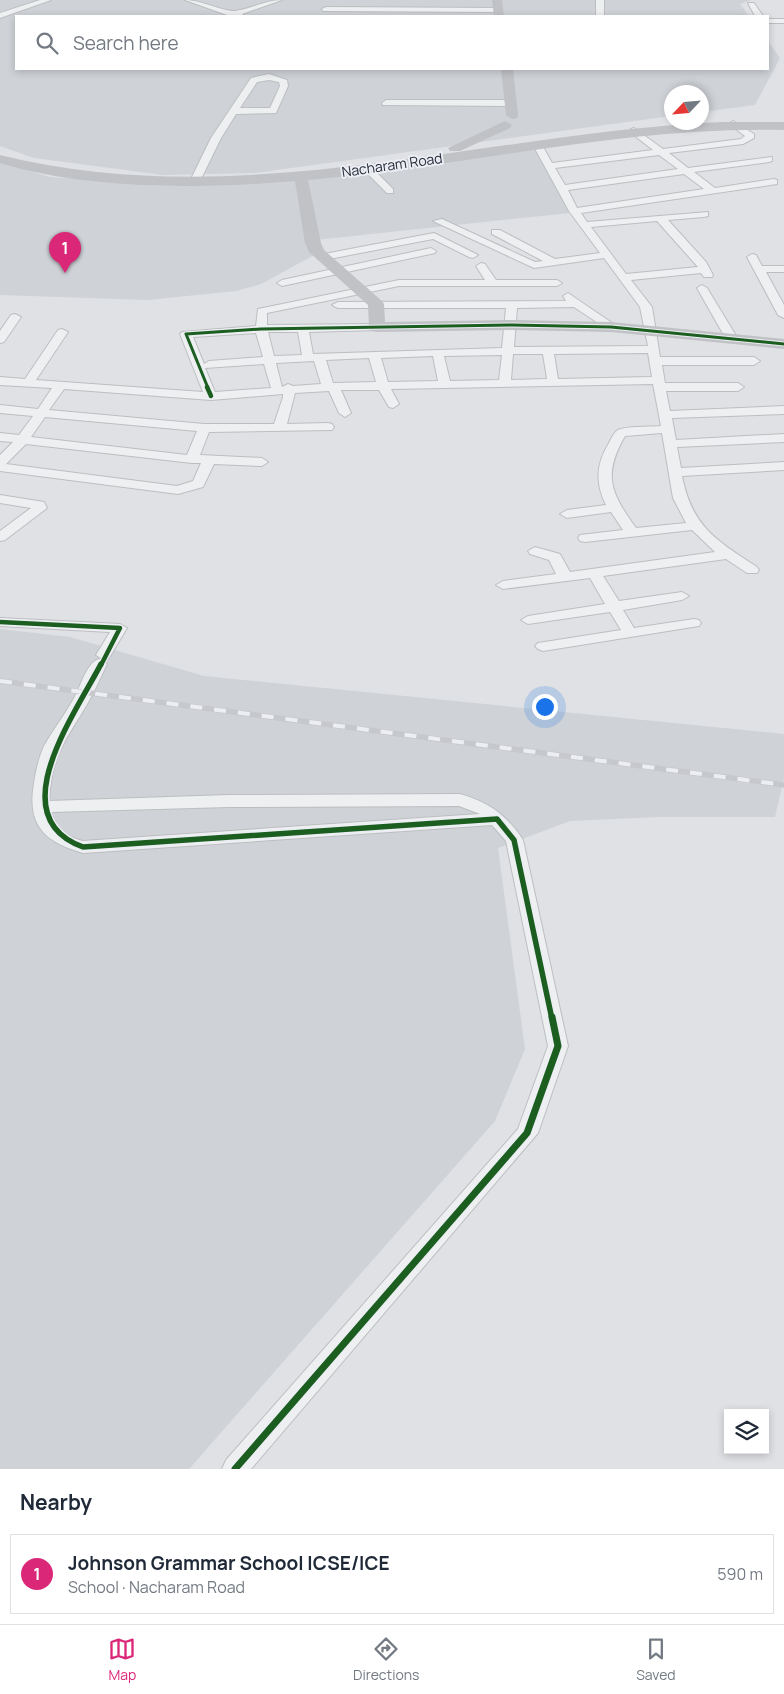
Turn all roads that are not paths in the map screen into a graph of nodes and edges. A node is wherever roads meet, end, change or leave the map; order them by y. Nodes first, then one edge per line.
1 (47, 0) edge
2 (189, 0) edge
3 (261, 0) edge
4 (600, 0) edge
5 (274, 1) edge
6 (752, 5) dead end
7 (326, 9) dead end
8 (498, 9) edge
9 (20, 10) junction
10 (35, 14) dead end
11 (237, 15) edge
12 (600, 15) edge
13 (758, 15) edge
14 (0, 16) edge
15 (769, 21) edge
16 (784, 21) edge
17 (507, 70) edge
18 (386, 103) dead end
19 (234, 111) junction
20 (509, 114) junction
21 (709, 121) edge
22 (664, 123) edge
23 (733, 124) junction
24 (784, 124) edge
25 (634, 131) junction
26 (525, 139) junction
27 (660, 152) junction
28 (444, 153) junction
29 (0, 154) edge
30 (0, 159) edge
31 (769, 159) dead end
32 (551, 166) junction
33 (368, 169) junction
34 (685, 172) junction
35 (301, 177) junction
36 (196, 178) junction
37 (774, 182) dead end
38 (563, 188) junction
39 (390, 191) dead end
40 (713, 191) junction
41 (574, 211) junction
42 (704, 214) dead end
43 (660, 218) junction
44 (438, 221) dead end
45 (584, 225) junction
46 (496, 232) dead end
47 (431, 252) dead end
48 (473, 255) dead end
49 (606, 255) junction
50 (324, 257) junction
51 (752, 257) dead end
52 (555, 262) junction
53 (481, 266) dead end
54 (440, 269) dead end
55 (784, 269) edge
56 (338, 270) junction
57 (758, 270) junction
58 (623, 277) junction
59 (282, 283) dead end
60 (442, 283) junction
61 (493, 283) junction
62 (557, 283) junction
63 (702, 288) dead end
64 (362, 291) junction
65 (771, 292) junction
66 (784, 292) edge
67 (512, 303) junction
68 (298, 304) junction
69 (376, 304) junction
70 (576, 304) junction
71 (338, 305) dead end
72 (784, 314) edge
73 (0, 316) edge
74 (301, 323) junction
75 (512, 325) junction
76 (377, 327) junction
77 (611, 327) junction
78 (261, 328) junction
79 (62, 332) dead end
80 (732, 339) junction
81 (0, 340) edge
82 (362, 343) dead end
83 (784, 344) edge
84 (654, 348) junction
85 (548, 350) junction
86 (508, 352) junction
87 (438, 353) junction
88 (369, 355) junction
89 (314, 357) junction
90 (270, 359) junction
91 (754, 361) dead end
92 (209, 365) dead end
93 (0, 381) edge
94 (29, 382) junction
95 (505, 382) junction
96 (552, 382) junction
97 (444, 383) junction
98 (660, 384) junction
99 (60, 386) junction
100 (383, 386) junction
101 (331, 387) junction
102 (738, 387) dead end
103 (282, 389) junction
104 (211, 396) junction
105 (393, 404) dead end
106 (0, 409) edge
107 (784, 410) edge
108 (42, 412) junction
109 (345, 413) dead end
110 (665, 415) junction
111 (328, 427) dead end
112 (204, 428) junction
113 (279, 428) junction
114 (668, 428) junction
115 (0, 437) edge
116 (784, 438) edge
117 (23, 439) junction
118 (670, 444) junction
119 (192, 459) junction
120 (209, 460) junction
121 (262, 462) dead end
122 (0, 463) edge
123 (784, 466) edge
124 (0, 467) edge
125 (677, 472) junction
126 (0, 499) edge
127 (614, 508) junction
128 (567, 514) dead end
129 (696, 526) junction
130 (632, 533) junction
131 (0, 537) edge
132 (585, 538) dead end
133 (535, 551) dead end
134 (728, 555) junction
135 (752, 570) dead end
136 (595, 574) junction
137 (565, 577) junction
138 (503, 585) dead end
139 (682, 596) dead end
140 (615, 606) junction
141 (528, 620) dead end
142 (0, 622) edge
143 (694, 623) dead end
144 (630, 633) junction
145 (543, 646) dead end
146 (39, 807) junction
147 (497, 819) junction
148 (235, 1469) edge

1 - 9 street
2 - 11 street
3 - 5 street
4 - 12 street
5 - 11 street
6 - 13 street
7 - 8 street
9 - 10 street
9 - 14 street
15 - 16 street
17 - 20 main road
18 - 20 street
19 - 19 street
19 - 36 street
20 - 26 main road
20 - 28 main road
21 - 24 main road, Nacharam Road
22 - 26 main road, Nacharam Road
23 - 24 main road, Nacharam Road
23 - 25 main road, Nacharam Road
23 - 27 street
25 - 26 main road, Nacharam Road
25 - 27 street
26 - 28 main road, Nacharam Road
26 - 32 street
26 - 33 main road, Nacharam Road
27 - 32 street
27 - 34 street
28 - 36 main road, Nacharam Road
29 - 36 main road, Nacharam Road
30 - 35 main road, Nacharam Road
31 - 34 street
32 - 38 street
33 - 35 main road, Nacharam Road
33 - 39 street
34 - 38 street
34 - 40 street
35 - 50 main road
37 - 40 street
38 - 41 street
40 - 41 street
41 - 45 street
42 - 43 street
43 - 45 street
43 - 58 street
44 - 52 street
45 - 49 street
46 - 52 street
47 - 56 street
48 - 50 street
49 - 52 street
49 - 58 street
50 - 56 main road
51 - 57 street
52 - 62 street
53 - 61 street
54 - 60 street
55 - 57 street
56 - 59 street
56 - 64 main road
57 - 65 street
58 - 84 street
60 - 61 street
60 - 64 street
61 - 62 street
62 - 70 street
63 - 80 street
64 - 68 street
64 - 69 main road
65 - 66 street
65 - 72 street
67 - 69 street
67 - 70 street
67 - 75 street
68 - 74 street
68 - 78 street
69 - 71 street
69 - 76 main road
70 - 77 street
73 - 81 street
74 - 76 street
74 - 78 street
74 - 89 street
75 - 76 main road
75 - 77 main road
75 - 86 street
77 - 84 main road
78 - 90 street
78 - 104 street
79 - 94 street
80 - 83 main road
80 - 84 main road
82 - 88 street
84 - 85 street
84 - 91 street
84 - 98 street
85 - 86 street
85 - 96 street
86 - 87 street
86 - 95 street
87 - 88 street
87 - 97 street
88 - 89 street
88 - 100 street
89 - 90 street
89 - 101 street
90 - 92 street
90 - 103 street
93 - 94 street
94 - 99 street
95 - 96 street
95 - 97 street
96 - 98 street
97 - 100 street
98 - 102 street
98 - 110 street
99 - 104 street
99 - 108 street
100 - 101 street
100 - 105 street
101 - 103 street
101 - 109 street
103 - 104 street
103 - 113 street
106 - 108 street
107 - 110 street
108 - 112 street
108 - 117 street
110 - 114 street
111 - 113 street
112 - 113 street
112 - 119 street
114 - 118 street
114 - 127 street
115 - 117 street
116 - 118 street
117 - 119 street
117 - 122 street
118 - 125 street
119 - 120 street
120 - 121 street
120 - 124 street
123 - 125 street
125 - 129 street
126 - 131 street
127 - 128 street
127 - 130 street
129 - 130 street
129 - 134 street
130 - 132 street
133 - 137 street
134 - 135 street
134 - 136 street
136 - 137 street
136 - 140 street
137 - 138 street
139 - 140 street
140 - 141 street
140 - 144 street
142 - 146 street
143 - 144 street
144 - 145 street
146 - 147 street
146 - 147 street
147 - 148 street

